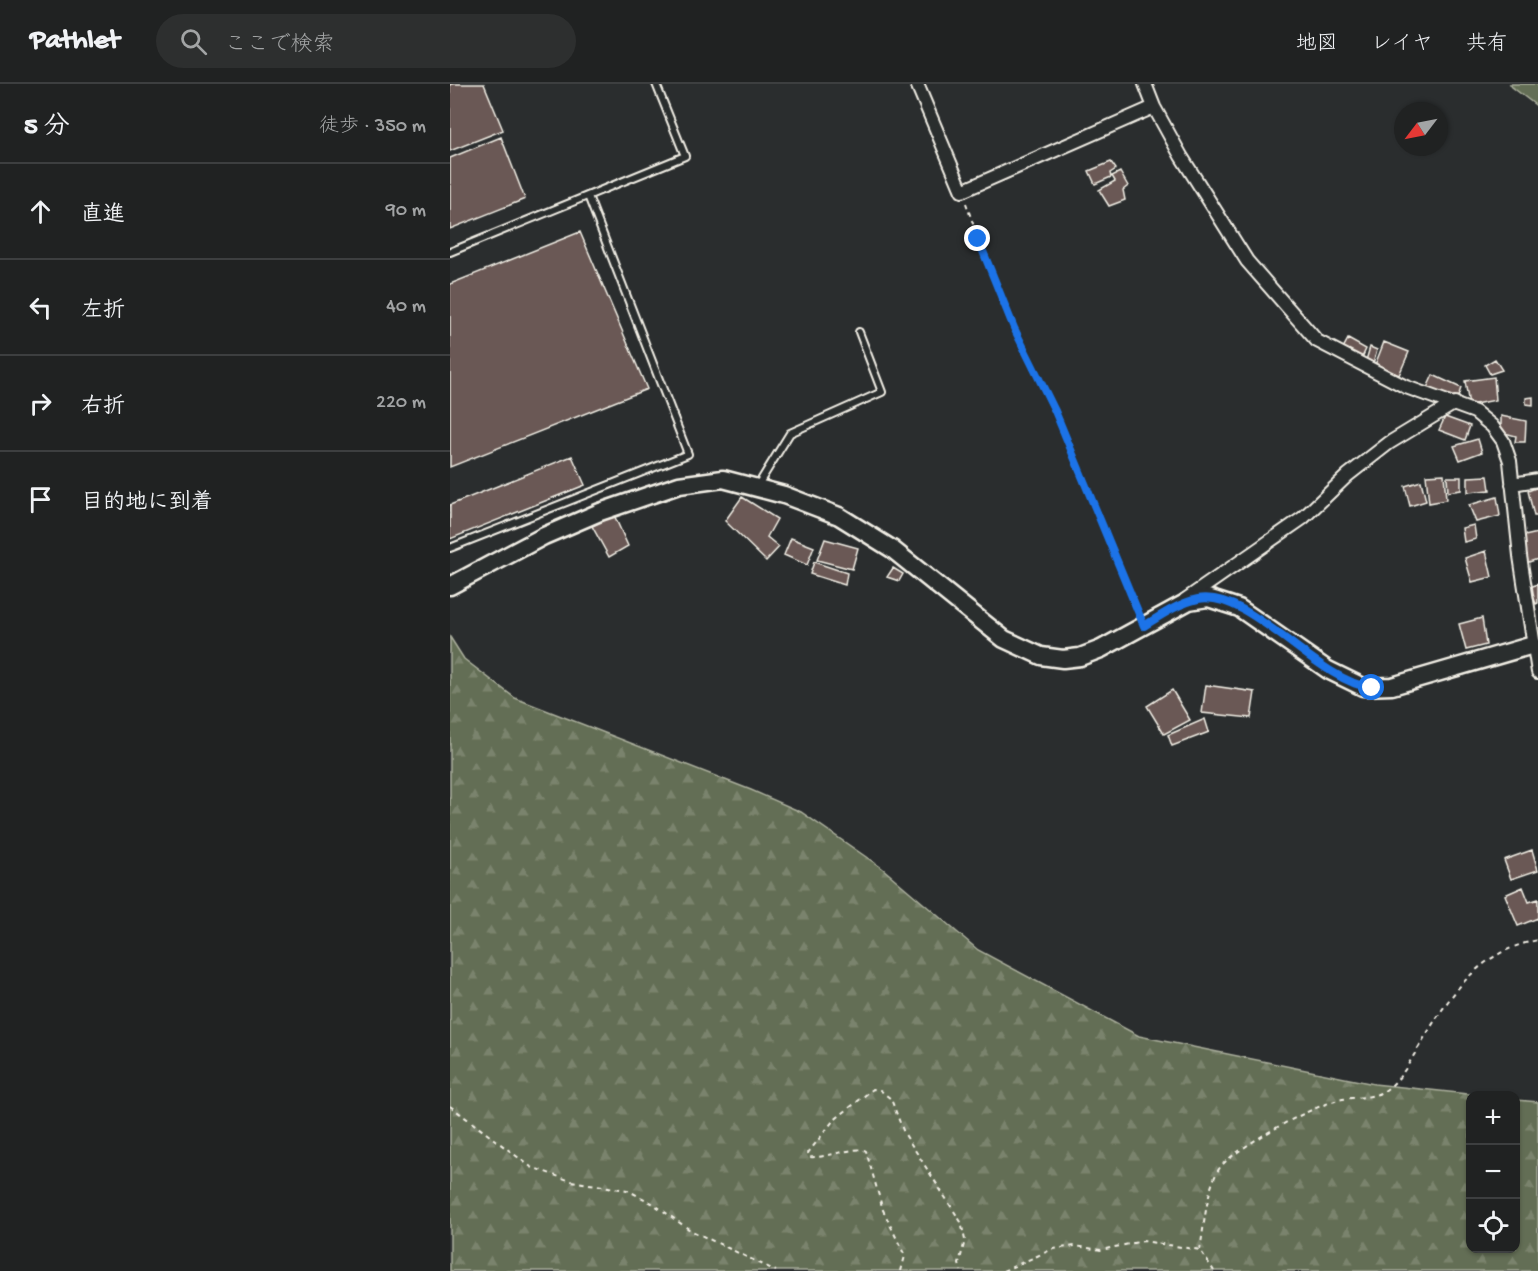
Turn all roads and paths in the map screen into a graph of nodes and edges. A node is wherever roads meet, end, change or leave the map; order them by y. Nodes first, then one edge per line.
1 (656, 84) edge
2 (917, 84) edge
3 (1145, 86) edge
4 (1154, 107) junction
5 (962, 192) junction
6 (588, 196) junction
7 (450, 252) edge
8 (859, 332) dead end
9 (1455, 403) junction
10 (1538, 480) edge
11 (1512, 484) junction
12 (756, 487) junction
13 (450, 548) edge
14 (450, 586) edge
15 (1167, 613) junction
16 (1144, 626) junction
17 (1533, 645) junction
18 (1538, 672) edge
19 (1538, 940) edge
20 (450, 1106) edge
21 (1200, 1250) junction
22 (776, 1271) edge
23 (902, 1271) edge
24 (961, 1271) edge
25 (1003, 1271) edge
26 (1214, 1271) edge

1 - 6 lane
2 - 5 street
3 - 4 street
4 - 5 street
4 - 9 street
5 - 16 path
6 - 7 lane
6 - 13 lane
8 - 12 lane
9 - 11 street
9 - 15 street
10 - 11 street
11 - 17 street
12 - 14 street
12 - 16 street
15 - 16 street
15 - 17 street
17 - 18 street
19 - 21 path
20 - 22 path
21 - 25 path
21 - 26 path
23 - 24 path

